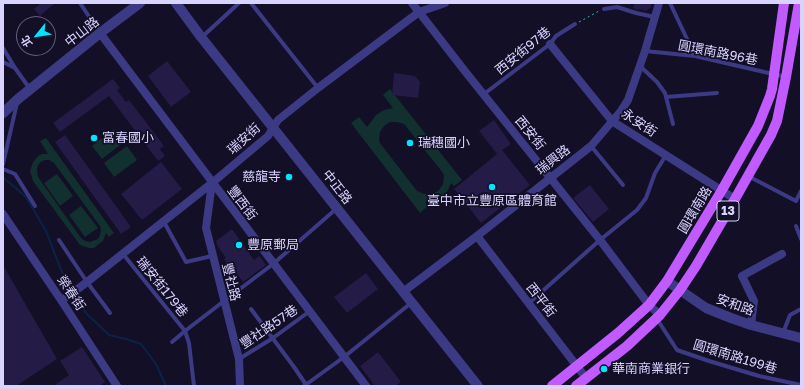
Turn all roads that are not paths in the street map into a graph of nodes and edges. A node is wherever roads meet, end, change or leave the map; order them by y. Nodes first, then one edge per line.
1 (80, 3) edge
2 (140, 3) edge
3 (176, 3) edge
4 (239, 3) edge
5 (251, 3) edge
6 (412, 3) edge
7 (445, 3) edge
8 (659, 3) edge
9 (670, 3) edge
10 (784, 3) edge
11 (799, 5) edge
12 (604, 9) road end
13 (419, 12) junction
14 (655, 17) junction
15 (576, 24) road end
16 (100, 33) junction
17 (201, 37) junction
18 (550, 44) junction
19 (3, 48) edge
20 (645, 51) junction
21 (695, 56) junction
22 (3, 62) edge
23 (640, 66) junction
24 (14, 68) junction
25 (773, 75) junction
26 (786, 77) junction
27 (318, 88) junction
28 (30, 90) junction
29 (717, 93) dead end
30 (483, 94) junction
31 (666, 97) junction
32 (18, 99) junction
33 (3, 113) edge
34 (612, 121) junction
35 (673, 124) dead end
36 (273, 128) junction
37 (591, 146) junction
38 (666, 155) junction
39 (3, 164) edge
40 (3, 169) edge
41 (748, 176) junction
42 (550, 178) junction
43 (212, 183) junction
44 (623, 185) dead end
45 (722, 190) junction
46 (801, 191) edge
47 (735, 199) junction
48 (35, 206) dead end
49 (337, 209) junction
50 (3, 214) edge
51 (164, 222) junction
52 (796, 226) dead end
53 (477, 236) junction
54 (801, 239) edge
55 (59, 240) dead end
56 (600, 240) junction
57 (123, 254) junction
58 (782, 254) dead end
59 (212, 256) junction
60 (274, 264) junction
61 (667, 281) junction
62 (87, 282) junction
63 (680, 290) junction
64 (404, 292) junction
65 (61, 300) junction
66 (224, 301) junction
67 (412, 302) junction
68 (529, 303) junction
69 (649, 305) junction
70 (251, 309) dead end
71 (801, 309) edge
72 (310, 311) junction
73 (110, 313) dead end
74 (658, 317) junction
75 (751, 325) junction
76 (185, 332) junction
77 (783, 333) junction
78 (273, 338) junction
79 (801, 338) edge
80 (172, 342) dead end
81 (344, 357) junction
82 (239, 359) junction
83 (577, 366) junction
84 (586, 378) junction
85 (117, 386) edge
86 (194, 386) edge
87 (240, 386) edge
88 (306, 386) edge
89 (366, 386) edge
90 (478, 386) edge
91 (552, 386) edge
92 (576, 386) edge
93 (801, 386) edge

1 - 16 lane
2 - 16 street, 中山路
3 - 17 street, 中正路
4 - 17 lane
5 - 27 lane
6 - 13 street, 西安街
7 - 13 street, 瑞安街
8 - 14 street, 瑞興路
9 - 21 lane
10 - 25 main road, 圓環南路 / 13
11 - 26 main road, 13
12 - 14 lane
13 - 27 street, 瑞安街
13 - 30 street, 西安街
14 - 20 street, 瑞興路
15 - 18 lane, 西安街97巷
16 - 28 street, 中山路
16 - 43 street, 豐西街
17 - 36 street, 中正路
18 - 30 lane, 西安街97巷
18 - 34 street, 永安街
19 - 24 lane
20 - 21 lane, 圓環南路96巷
20 - 23 street, 瑞興路
21 - 25 lane, 圓環南路96巷
22 - 24 lane
23 - 31 lane
23 - 34 street, 瑞興路
24 - 28 lane
25 - 26 lane, 圓環南路96巷
25 - 45 main road, 圓環南路 / 13
26 - 41 main road, 13
27 - 36 street, 瑞安街
28 - 32 street, 中山路
29 - 31 lane
30 - 42 street, 西安街
31 - 35 lane
32 - 33 street, 中山路
32 - 39 lane
34 - 37 street, 瑞興路
34 - 38 street, 永安街
36 - 43 street, 瑞安街
36 - 49 street, 中正路
37 - 42 street, 瑞興路
37 - 44 lane
38 - 45 street, 永安街
38 - 56 lane
40 - 48 lane
41 - 46 lane
41 - 47 main road, 13
42 - 53 street, 瑞興路
42 - 56 street, 西安街
43 - 51 street, 瑞安街
43 - 59 street, 豐社路
43 - 60 street, 豐西街
45 - 47 street, 永安街
45 - 61 main road, 圓環南路 / 13
47 - 63 main road, 13
49 - 60 lane, 瑞安街179巷
49 - 64 street, 中正路
50 - 65 street, 榮春街
51 - 57 street, 瑞安街
51 - 59 lane
52 - 54 lane
53 - 64 street, 瑞興路
53 - 68 street, 西平街
55 - 62 lane
56 - 68 lane
56 - 69 street, 西安街
57 - 62 street, 瑞安街
57 - 76 lane, 瑞安街179巷
58 - 75 street
59 - 66 street, 豐社路
60 - 66 lane, 瑞安街179巷
60 - 72 street, 豐西街
61 - 63 street, 安和路
61 - 69 main road, 圓環南路 / 13
62 - 65 street, 瑞安街
62 - 73 lane
63 - 74 main road, 13
63 - 75 street, 安和路
64 - 67 street, 中正路
65 - 85 street, 榮春街
66 - 76 lane, 瑞安街179巷
66 - 82 street, 豐社路
67 - 81 lane
67 - 90 street, 中正路
68 - 83 street, 西平街
69 - 74 street, 西安街
69 - 83 main road, 圓環南路 / 13
70 - 78 lane
71 - 77 lane
72 - 78 lane, 豐社路57巷
72 - 81 street, 豐西街
74 - 84 main road, 13
74 - 93 lane, 圓環南路199巷
75 - 77 street, 安和路
76 - 80 lane
76 - 86 lane
77 - 79 street, 安和路
78 - 82 lane, 豐社路57巷
78 - 88 lane
81 - 88 lane
81 - 89 street, 豐西街
82 - 87 street, 豐社路
83 - 84 street, 西平街
83 - 91 main road, 圓環南路 / 13
84 - 92 main road, 13

